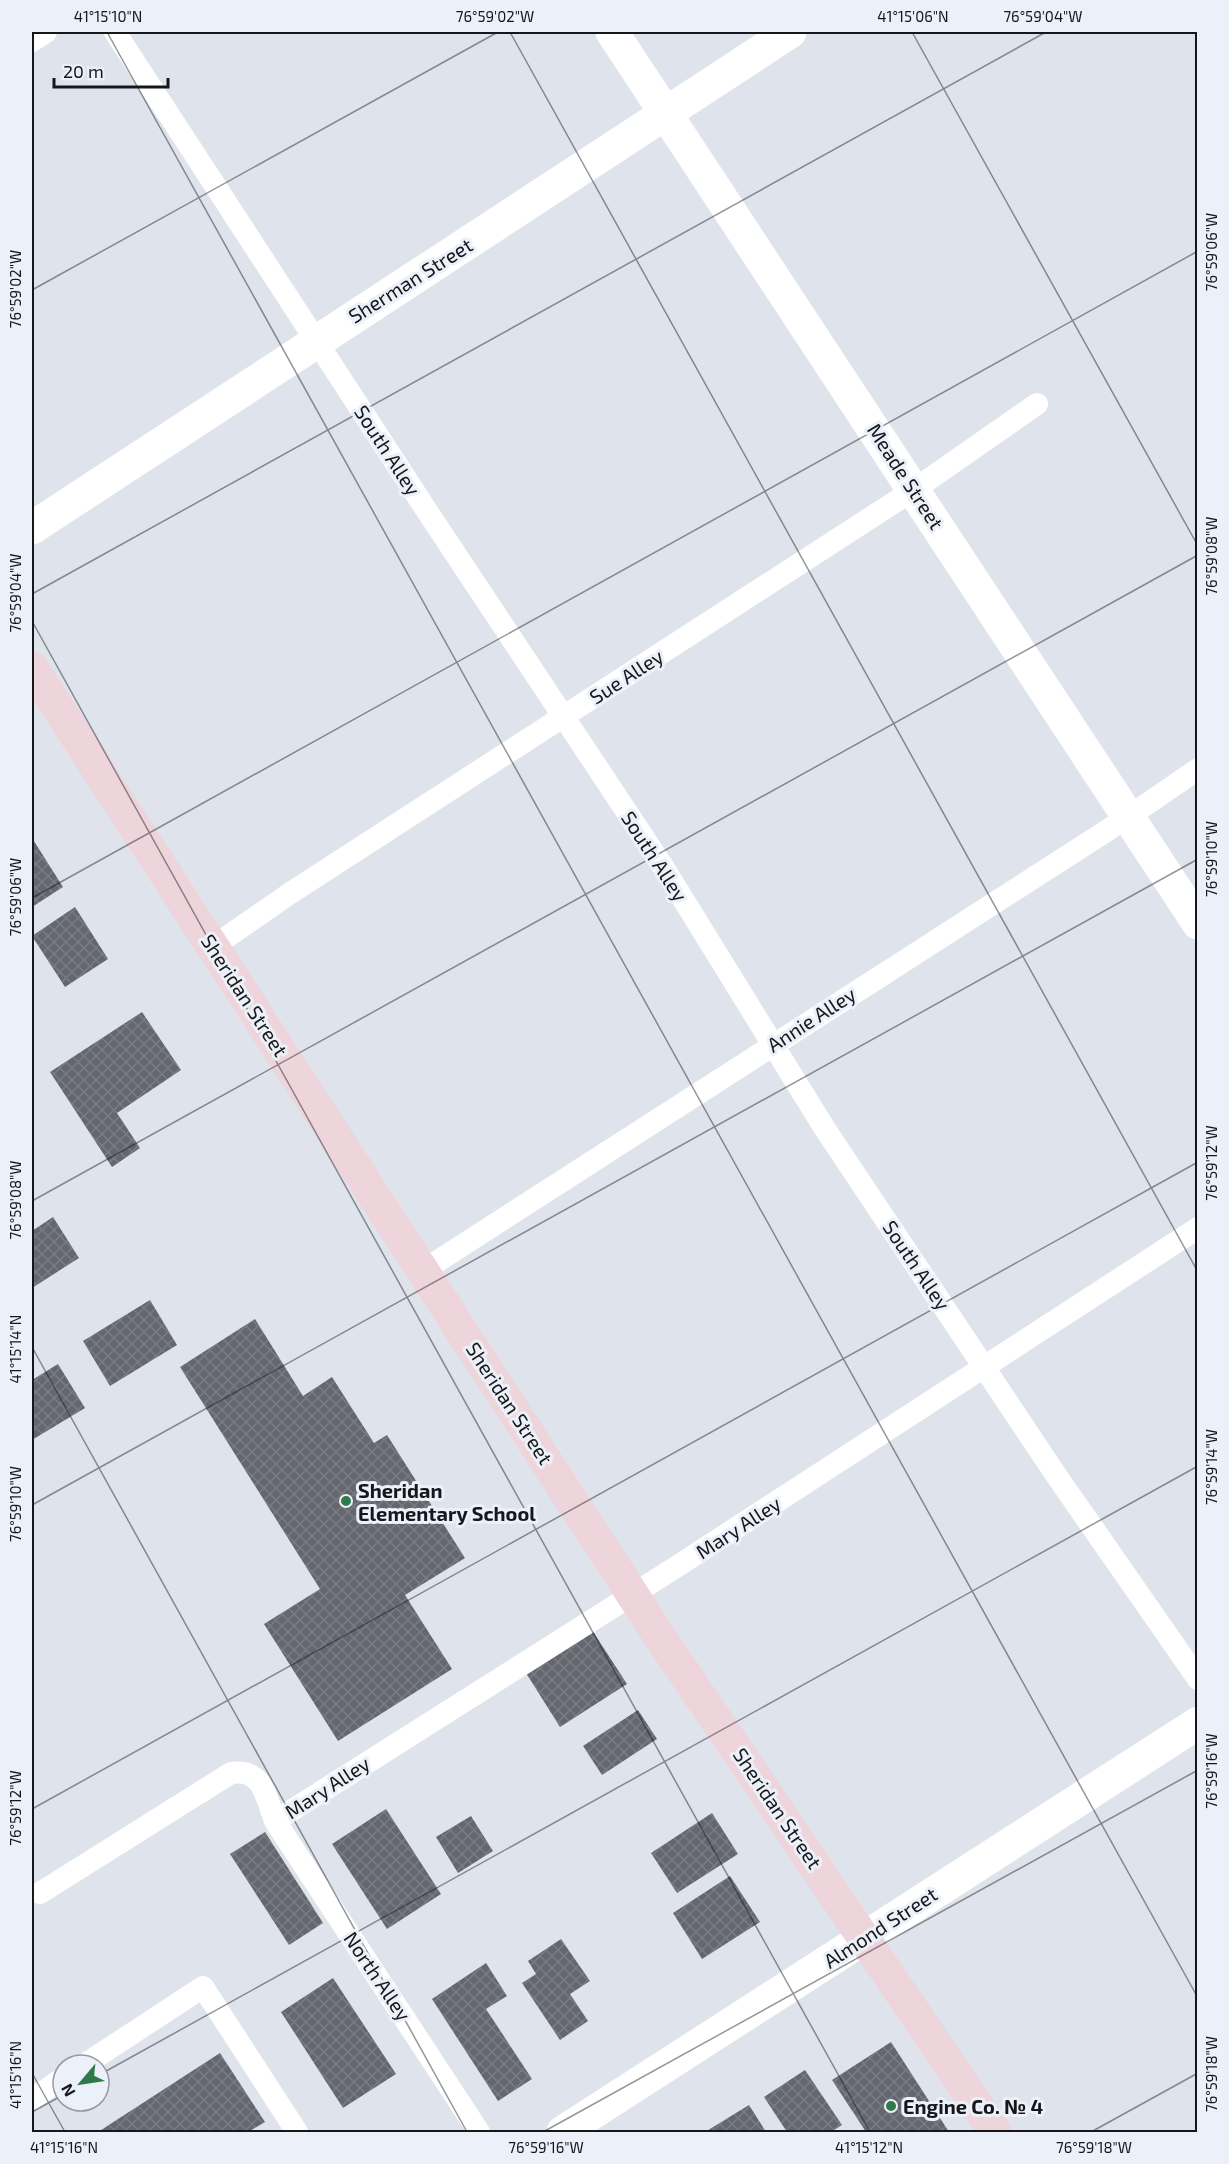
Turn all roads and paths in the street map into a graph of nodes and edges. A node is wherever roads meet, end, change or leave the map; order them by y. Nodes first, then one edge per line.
1 (46, 32) edge
2 (115, 32) edge
3 (612, 32) edge
4 (790, 32) edge
5 (32, 41) edge
6 (666, 115) junction
7 (317, 339) junction
8 (1037, 404) dead end
9 (915, 489) junction
10 (32, 528) edge
11 (32, 668) edge
12 (563, 716) junction
13 (1197, 769) edge
14 (1128, 817) junction
15 (1197, 923) edge
16 (214, 946) junction
17 (772, 1044) junction
18 (1197, 1228) edge
19 (424, 1270) junction
20 (985, 1367) junction
21 (633, 1594) junction
22 (1197, 1679) edge
23 (1197, 1723) edge
24 (275, 1821) junction
25 (40, 1893) dead end
26 (866, 1936) junction
27 (102, 2053) edge
28 (51, 2086) edge
29 (32, 2099) edge
30 (297, 2133) edge
31 (479, 2133) edge
32 (563, 2133) edge
33 (995, 2133) edge

1 - 5 lane
2 - 7 lane, South Alley
3 - 6 street, Meade Street
4 - 6 street, Sherman Street
6 - 7 street, Sherman Street
6 - 9 street, Meade Street
7 - 10 street, Sherman Street
7 - 12 lane, South Alley
8 - 9 lane, Sue Alley
9 - 12 lane, Sue Alley
9 - 14 street, Meade Street
11 - 16 street, Sheridan Street
12 - 16 lane, Sue Alley
12 - 17 lane, South Alley
13 - 14 lane, Annie Alley
14 - 15 street, Meade Street
14 - 17 lane, Annie Alley
16 - 19 street, Sheridan Street
17 - 19 lane, Annie Alley
17 - 20 lane, South Alley
18 - 20 lane, Mary Alley
19 - 21 street, Sheridan Street
20 - 21 lane, Mary Alley
20 - 22 lane, South Alley
21 - 24 lane, Mary Alley
21 - 26 street, Sheridan Street
23 - 26 street, Almond Street
24 - 25 lane, North Alley
24 - 31 lane, North Alley
26 - 32 street, Almond Street
26 - 33 street, Sheridan Street
27 - 30 lane
28 - 29 lane

